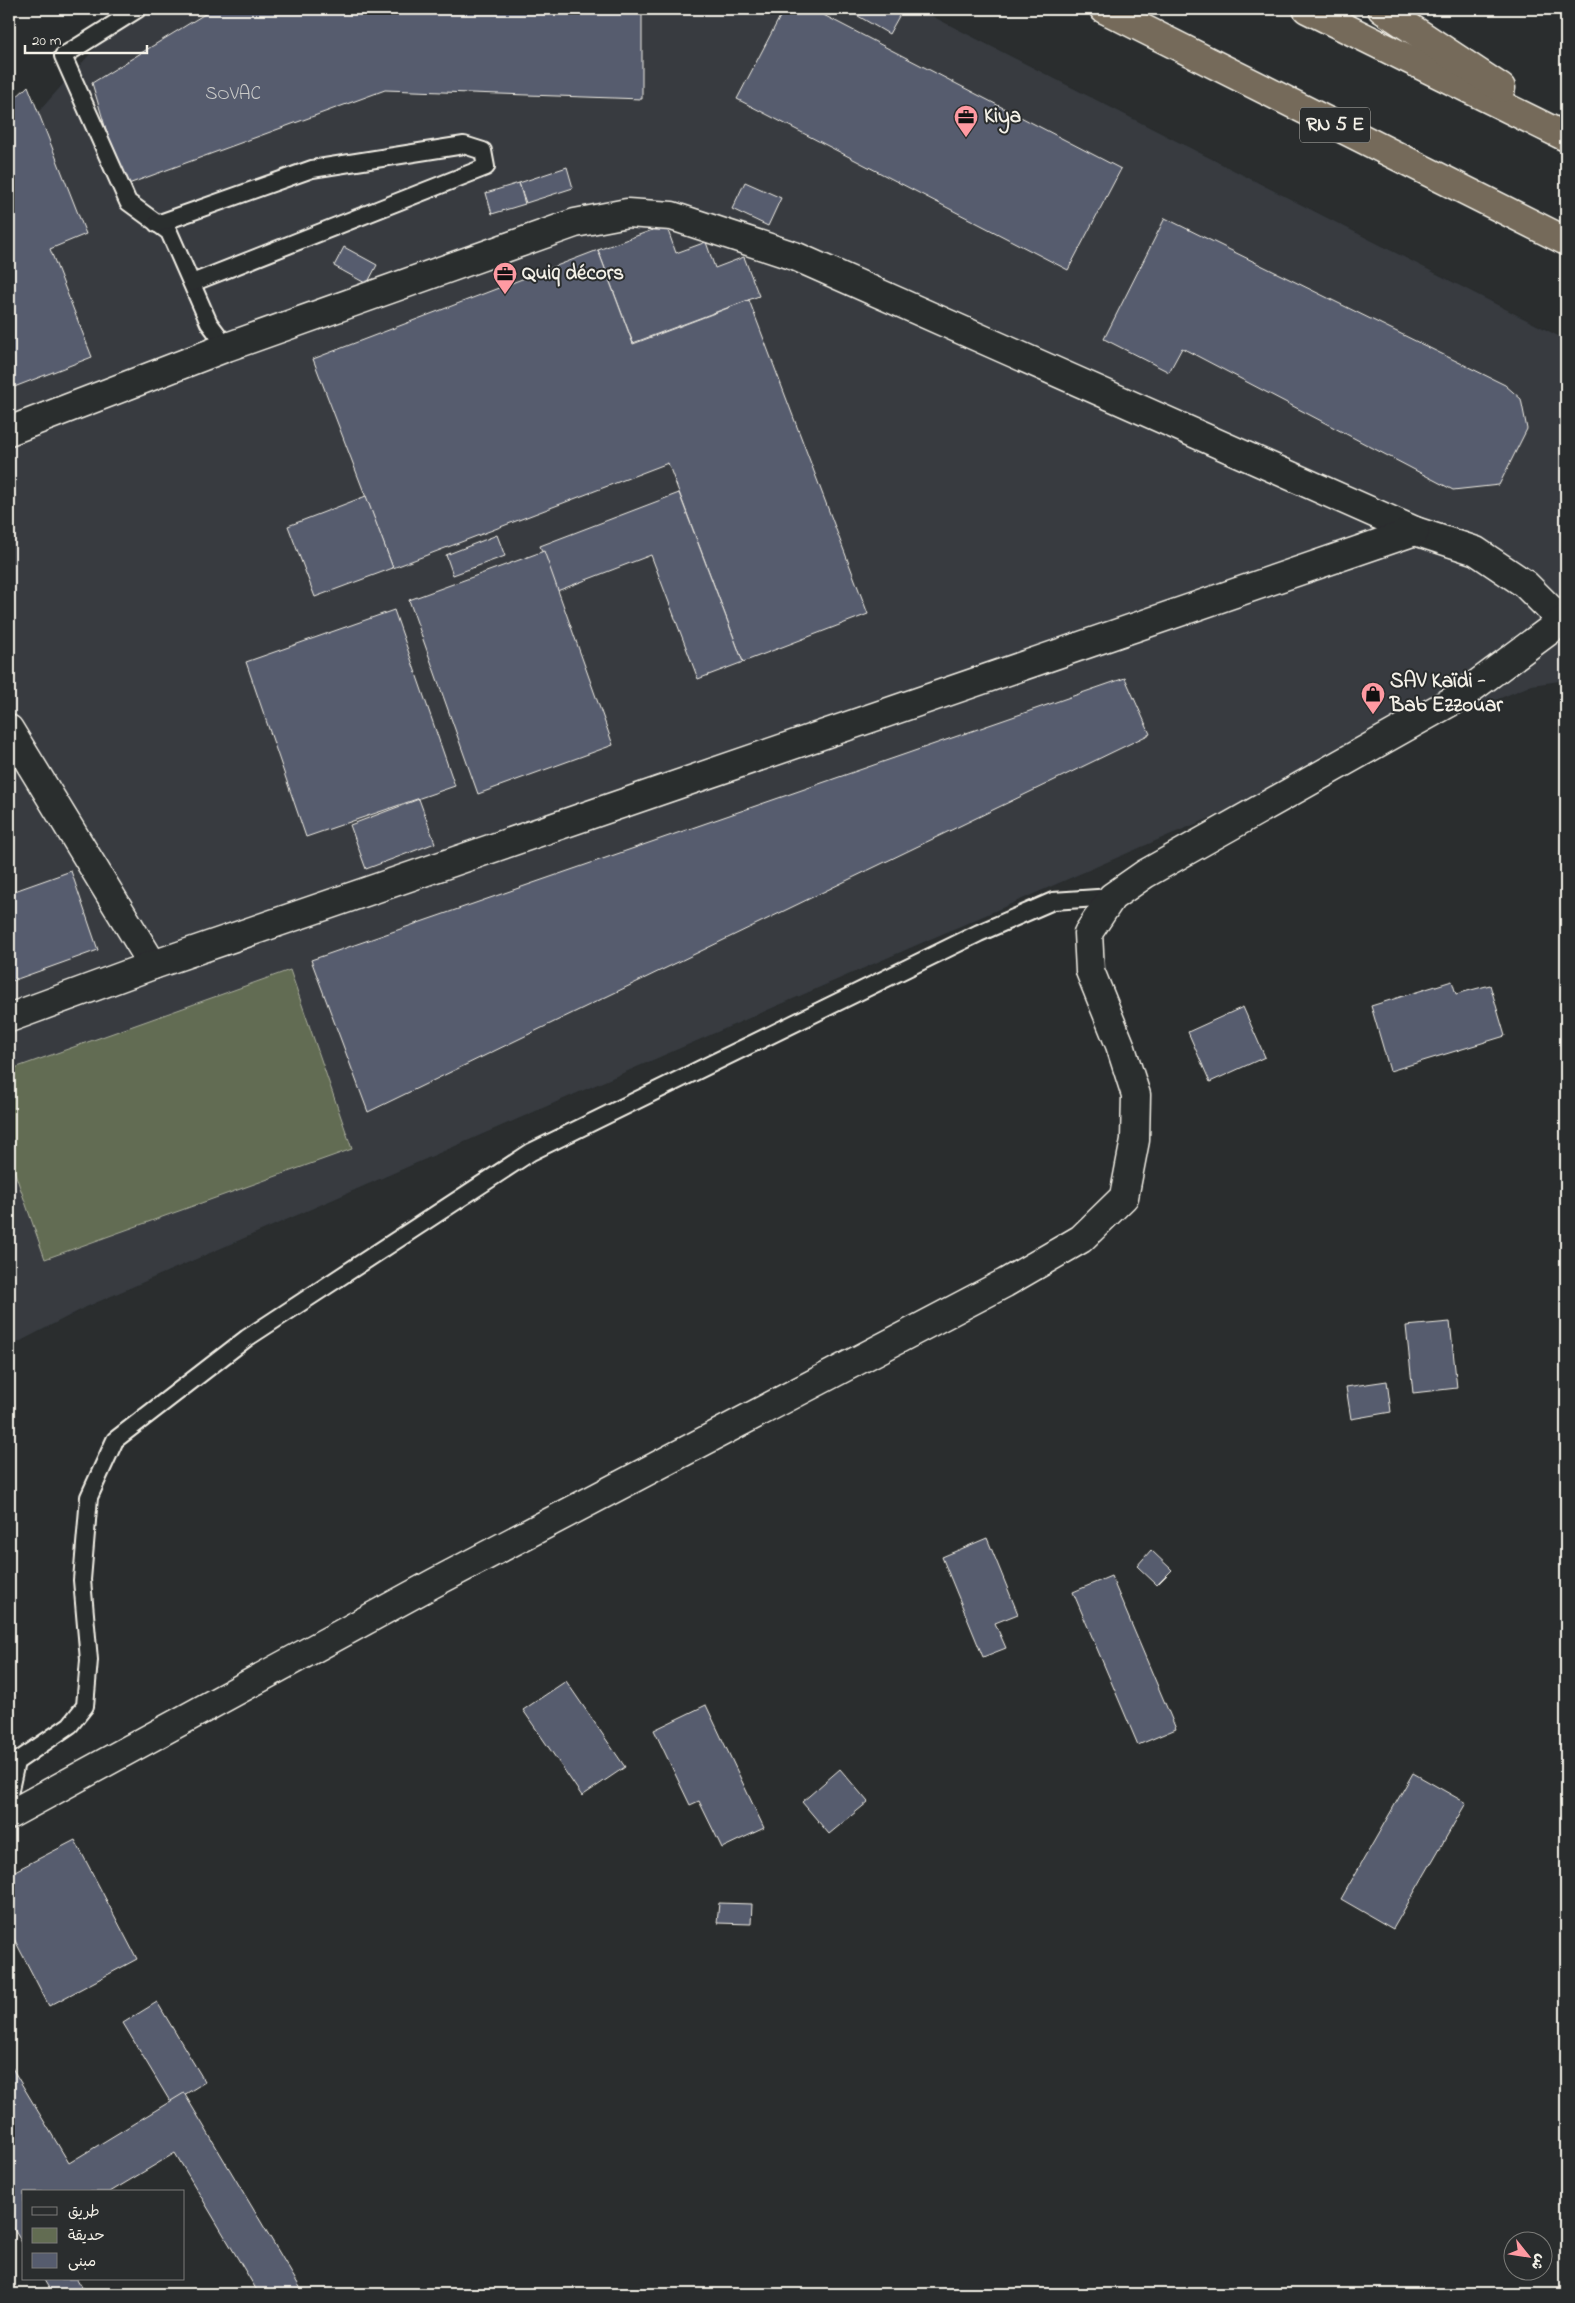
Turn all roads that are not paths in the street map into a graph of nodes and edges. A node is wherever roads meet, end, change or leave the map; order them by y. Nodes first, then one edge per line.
1 (138, 9) edge
2 (1104, 9) edge
3 (1307, 9) edge
4 (1382, 9) edge
5 (1566, 132) edge
6 (1566, 137) edge
7 (158, 224) junction
8 (1566, 242) edge
9 (192, 284) junction
10 (227, 347) junction
11 (9, 430) edge
12 (1416, 531) junction
13 (1564, 623) edge
14 (9, 729) edge
15 (1112, 897) junction
16 (153, 965) junction
17 (9, 1018) edge
18 (9, 1794) edge
19 (9, 1815) edge

1 - 7 lane
2 - 8 highway, RN 5 E
3 - 6 highway
4 - 5 highway
7 - 9 lane
7 - 9 lane
9 - 10 lane
10 - 11 street
10 - 12 street
12 - 13 street
12 - 16 street
13 - 15 street
14 - 16 street
15 - 18 lane
15 - 19 street
16 - 17 street

